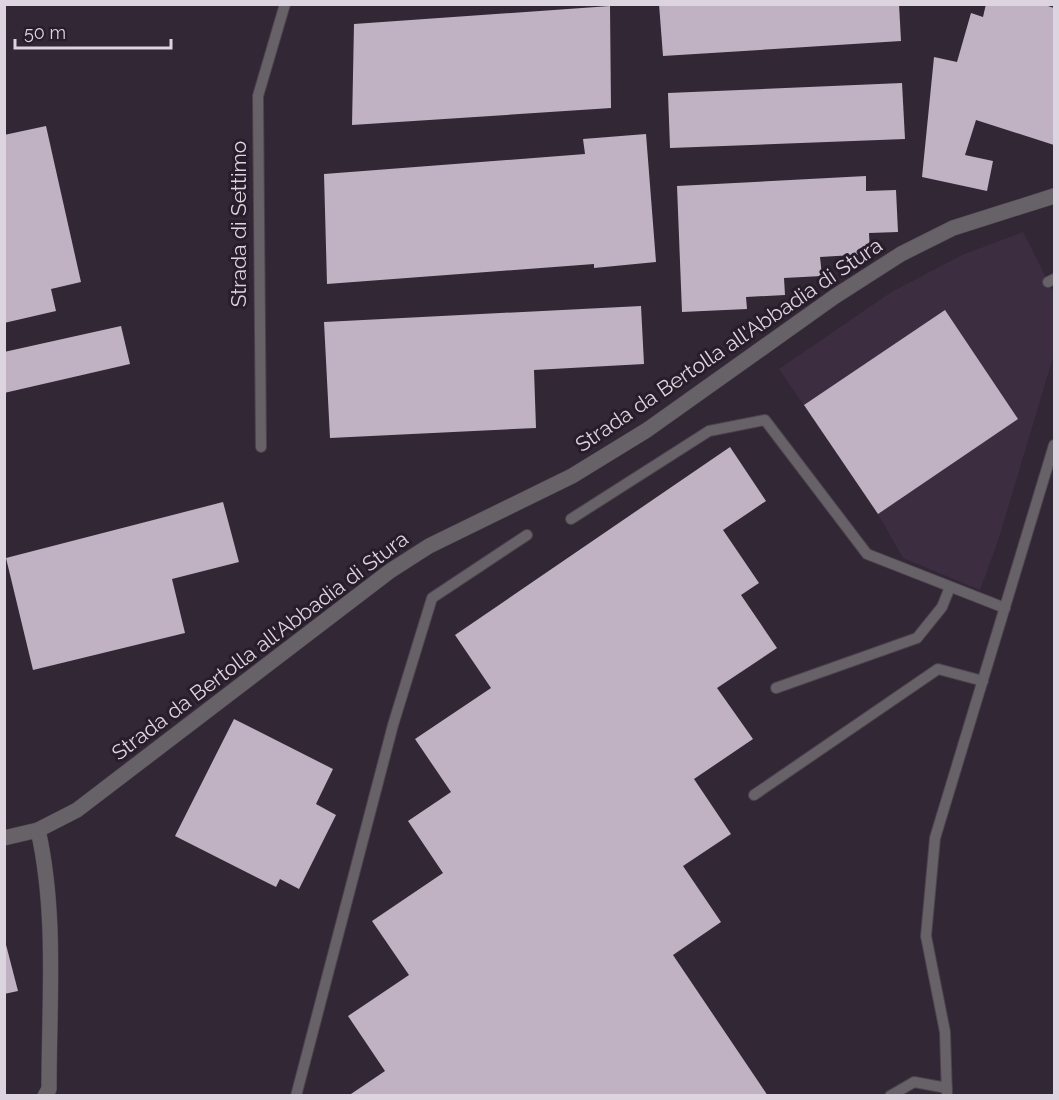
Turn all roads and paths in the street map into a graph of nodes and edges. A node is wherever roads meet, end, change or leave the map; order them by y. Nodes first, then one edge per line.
1 (285, 4) edge
2 (1054, 196) edge
3 (1054, 445) edge
4 (261, 447) dead end
5 (571, 519) dead end
6 (527, 535) dead end
7 (950, 587) junction
8 (1005, 608) junction
9 (983, 681) junction
10 (776, 688) dead end
11 (754, 795) dead end
12 (38, 830) junction
13 (4, 838) edge
14 (947, 1092) edge
15 (45, 1095) edge
16 (296, 1095) edge
17 (890, 1095) edge

1 - 4 lane, Strada di Settimo
2 - 12 street, Strada da Bertolla all'Abbadia di Stura
3 - 8 lane
5 - 7 lane
6 - 16 lane
7 - 8 lane
7 - 10 lane
8 - 9 lane
9 - 11 lane
9 - 14 lane
12 - 13 street, Strada da Bertolla all'Abbadia di Stura
12 - 15 street
14 - 17 lane

